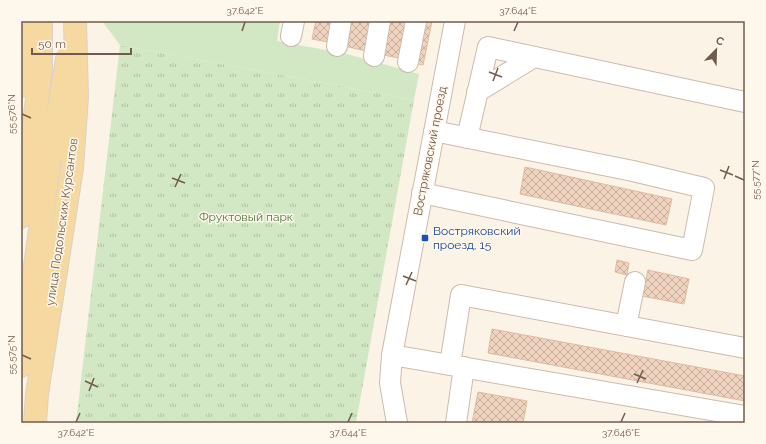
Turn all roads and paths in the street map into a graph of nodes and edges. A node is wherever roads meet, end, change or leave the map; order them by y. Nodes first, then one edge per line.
1 (34, 21) edge
2 (41, 21) edge
3 (74, 21) edge
4 (341, 21) edge
5 (380, 21) edge
6 (416, 21) edge
7 (455, 21) edge
8 (336, 46) dead end
9 (374, 56) dead end
10 (534, 57) junction
11 (408, 62) dead end
12 (21, 86) edge
13 (477, 92) junction
14 (745, 102) edge
15 (434, 131) junction
16 (467, 138) junction
17 (422, 193) junction
18 (21, 217) edge
19 (635, 282) dead end
20 (626, 326) junction
21 (745, 348) edge
22 (392, 355) junction
23 (21, 366) edge
24 (457, 366) junction
25 (745, 416) edge
26 (35, 423) edge
27 (397, 423) edge
28 (456, 423) edge

1 - 12 main road
2 - 18 main road
3 - 23 main road, улица Подольских Курсантов
3 - 26 main road, улица Подольских Курсантов
4 - 8 street
5 - 9 street
6 - 11 street
7 - 15 street, Востряковский проезд
10 - 13 street
10 - 13 street
10 - 14 street
13 - 16 street
15 - 16 street
15 - 17 street, Востряковский проезд
16 - 17 street
17 - 22 street, Востряковский проезд
19 - 20 street
20 - 21 street
20 - 24 street
22 - 24 street
22 - 27 street, Востряковский проезд
24 - 25 street
24 - 28 street

